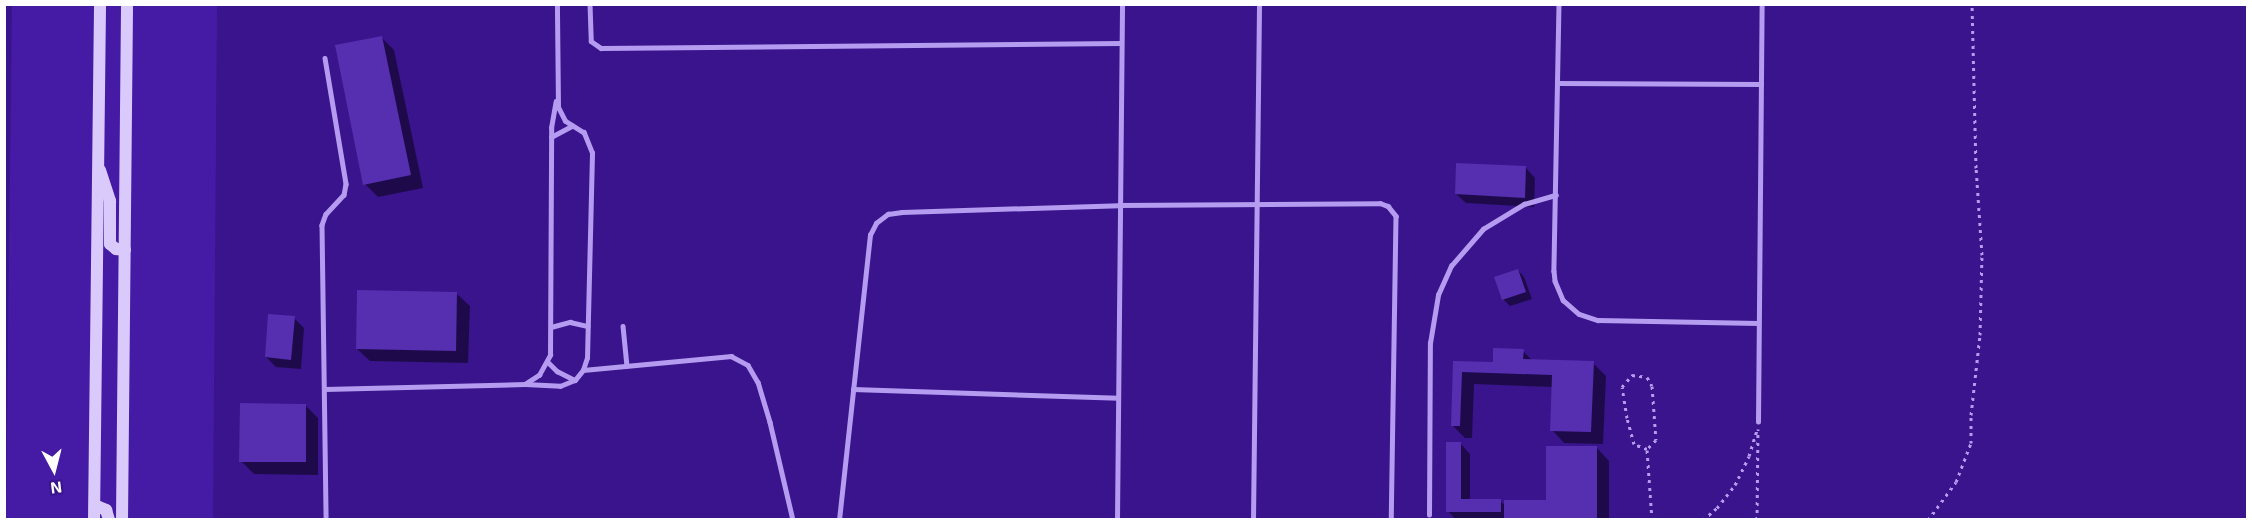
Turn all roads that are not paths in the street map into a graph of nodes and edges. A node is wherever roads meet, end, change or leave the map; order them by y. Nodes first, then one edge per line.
1 (100, 4) edge
2 (128, 4) edge
3 (557, 4) edge
4 (590, 4) edge
5 (1122, 4) edge
6 (1259, 4) edge
7 (1559, 4) edge
8 (1762, 4) edge
9 (1121, 43) junction
10 (325, 58) dead end
11 (1558, 83) junction
12 (1761, 84) junction
13 (557, 100) junction
14 (572, 126) junction
15 (551, 137) junction
16 (98, 166) junction
17 (1556, 195) junction
18 (1257, 204) junction
19 (1119, 205) junction
20 (125, 250) junction
21 (1758, 323) junction
22 (588, 326) junction
23 (623, 326) dead end
24 (550, 327) junction
25 (548, 362) junction
26 (627, 366) junction
27 (583, 370) junction
28 (575, 380) junction
29 (525, 384) junction
30 (325, 389) junction
31 (853, 389) junction
32 (1118, 398) junction
33 (1758, 422) road end
34 (94, 514) edge
35 (1430, 515) dead end
36 (109, 519) edge
37 (122, 519) edge
38 (327, 519) edge
39 (793, 519) edge
40 (839, 519) edge
41 (1117, 519) edge
42 (1253, 519) edge
43 (1391, 519) edge

1 - 16 street
2 - 20 street
3 - 13 lane
4 - 9 lane
5 - 9 lane
6 - 18 lane
7 - 11 lane
8 - 12 lane
9 - 19 lane
10 - 30 lane
11 - 12 lane
11 - 17 lane
12 - 21 lane
13 - 14 lane
13 - 15 lane
14 - 15 lane
14 - 22 lane
15 - 24 lane
16 - 20 street
16 - 34 street
17 - 21 lane
17 - 35 lane
18 - 19 lane
18 - 42 lane
18 - 43 lane
19 - 31 lane
19 - 32 lane
20 - 37 street
21 - 33 lane
22 - 24 lane
22 - 27 lane
23 - 26 lane
24 - 25 lane
25 - 28 lane
25 - 29 lane
26 - 27 lane
26 - 39 lane
27 - 28 lane
28 - 29 lane
29 - 30 lane
30 - 38 lane
31 - 32 lane
31 - 40 lane
32 - 41 lane
34 - 36 street

